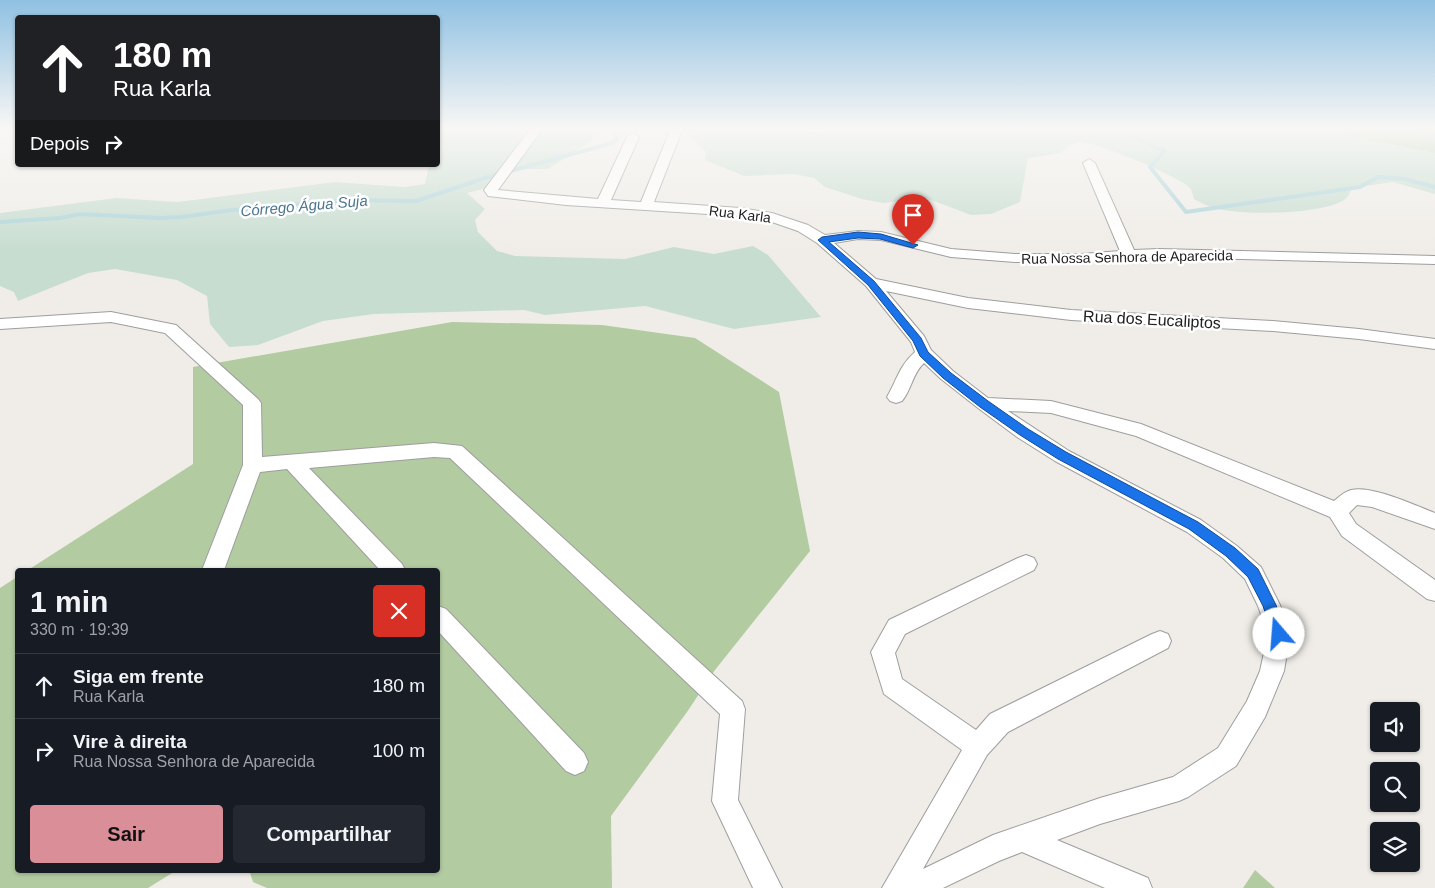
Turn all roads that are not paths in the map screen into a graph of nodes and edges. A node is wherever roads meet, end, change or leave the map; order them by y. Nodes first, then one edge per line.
1 (506, 169) edge
2 (618, 169) edge
3 (661, 169) edge
4 (1092, 169) edge
5 (500, 193) joint
6 (602, 204) junction
7 (646, 206) junction
8 (822, 240) junction
9 (1129, 255) junction
10 (1435, 260) edge
11 (871, 283) junction
12 (0, 324) edge
13 (1435, 344) edge
14 (924, 353) junction
15 (896, 397) dead end
16 (984, 404) junction
17 (292, 462) junction
18 (253, 465) junction
19 (1337, 511) junction
20 (1435, 521) edge
21 (1026, 564) dead end
22 (214, 568) edge
23 (392, 568) edge
24 (1435, 592) edge
25 (440, 618) edge
26 (1160, 641) dead end
27 (978, 746) junction
28 (574, 762) dead end
29 (1023, 838) junction
30 (768, 888) edge
31 (896, 888) edge
32 (913, 888) edge
33 (1138, 888) edge

1 - 5 street
2 - 6 street
3 - 7 street
4 - 9 street
5 - 6 street, Rua Karla
6 - 7 street, Rua Karla
7 - 8 street, Rua Karla
8 - 9 street, Rua Nossa Senhora de Aparecida
8 - 11 street, Rua Karla
9 - 10 street, Rua Nossa Senhora de Aparecida
11 - 13 street, Rua dos Eucaliptos
11 - 14 street, Rua Karla
12 - 18 street
14 - 15 street
14 - 16 street, Rua Karla
16 - 19 street
16 - 29 street, Rua Karla
17 - 18 street
17 - 23 street
17 - 30 street
18 - 22 street
19 - 20 street
19 - 24 street
21 - 27 street
25 - 28 street
26 - 27 street
27 - 31 street
29 - 32 street, Rua Karla
29 - 33 street

